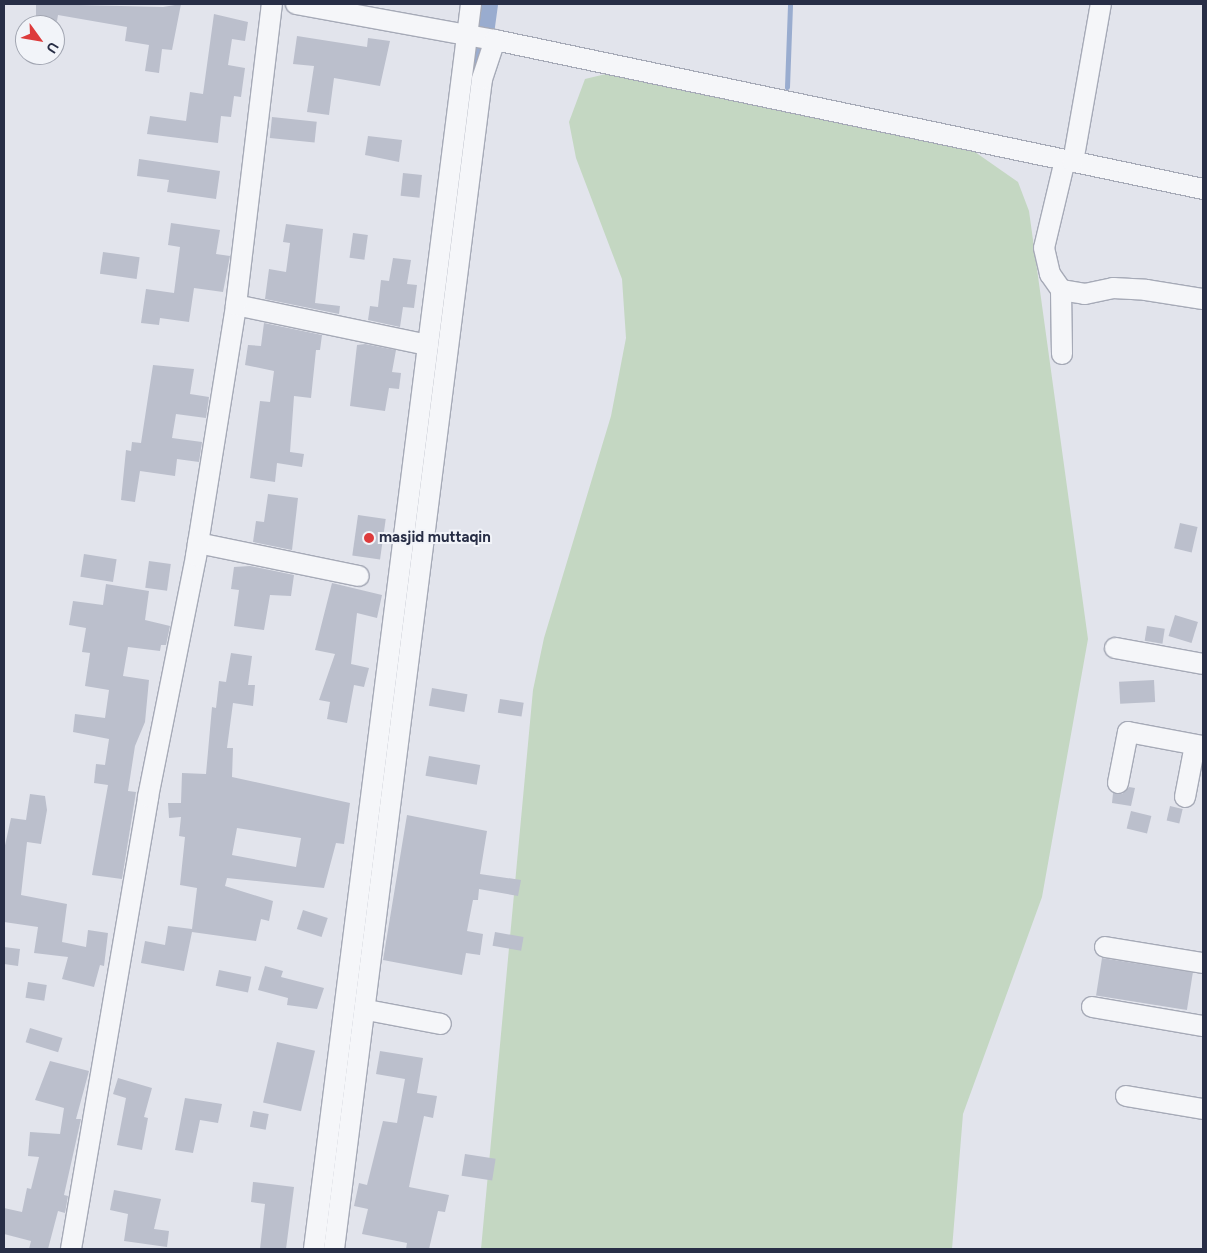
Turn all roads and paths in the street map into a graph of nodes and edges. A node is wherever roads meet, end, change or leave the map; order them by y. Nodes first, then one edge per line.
1 (272, 4) edge
2 (296, 4) edge
3 (471, 4) edge
4 (1101, 4) edge
5 (480, 38) junction
6 (1067, 161) junction
7 (1203, 189) edge
8 (1061, 290) junction
9 (1203, 299) edge
10 (236, 305) junction
11 (428, 345) junction
12 (1062, 354) dead end
13 (198, 543) junction
14 (359, 576) dead end
15 (1115, 648) dead end
16 (1203, 664) edge
17 (1199, 746) edge
18 (1118, 782) dead end
19 (1185, 797) dead end
20 (1105, 947) dead end
21 (1203, 963) edge
22 (1092, 1007) dead end
23 (367, 1010) junction
24 (441, 1024) dead end
25 (1203, 1026) edge
26 (1126, 1096) dead end
27 (1203, 1109) edge
28 (71, 1249) edge
29 (314, 1249) edge
30 (334, 1249) edge

1 - 10 street
2 - 5 street
3 - 5 street
4 - 6 street
5 - 6 street
5 - 11 street
5 - 23 street
6 - 7 street
6 - 8 street
8 - 9 street
8 - 12 street
10 - 11 street
10 - 13 street
11 - 29 street
13 - 14 street
13 - 28 street
15 - 16 street
17 - 18 street
17 - 19 street
20 - 21 street
22 - 25 street
23 - 24 street
23 - 30 street
26 - 27 street

